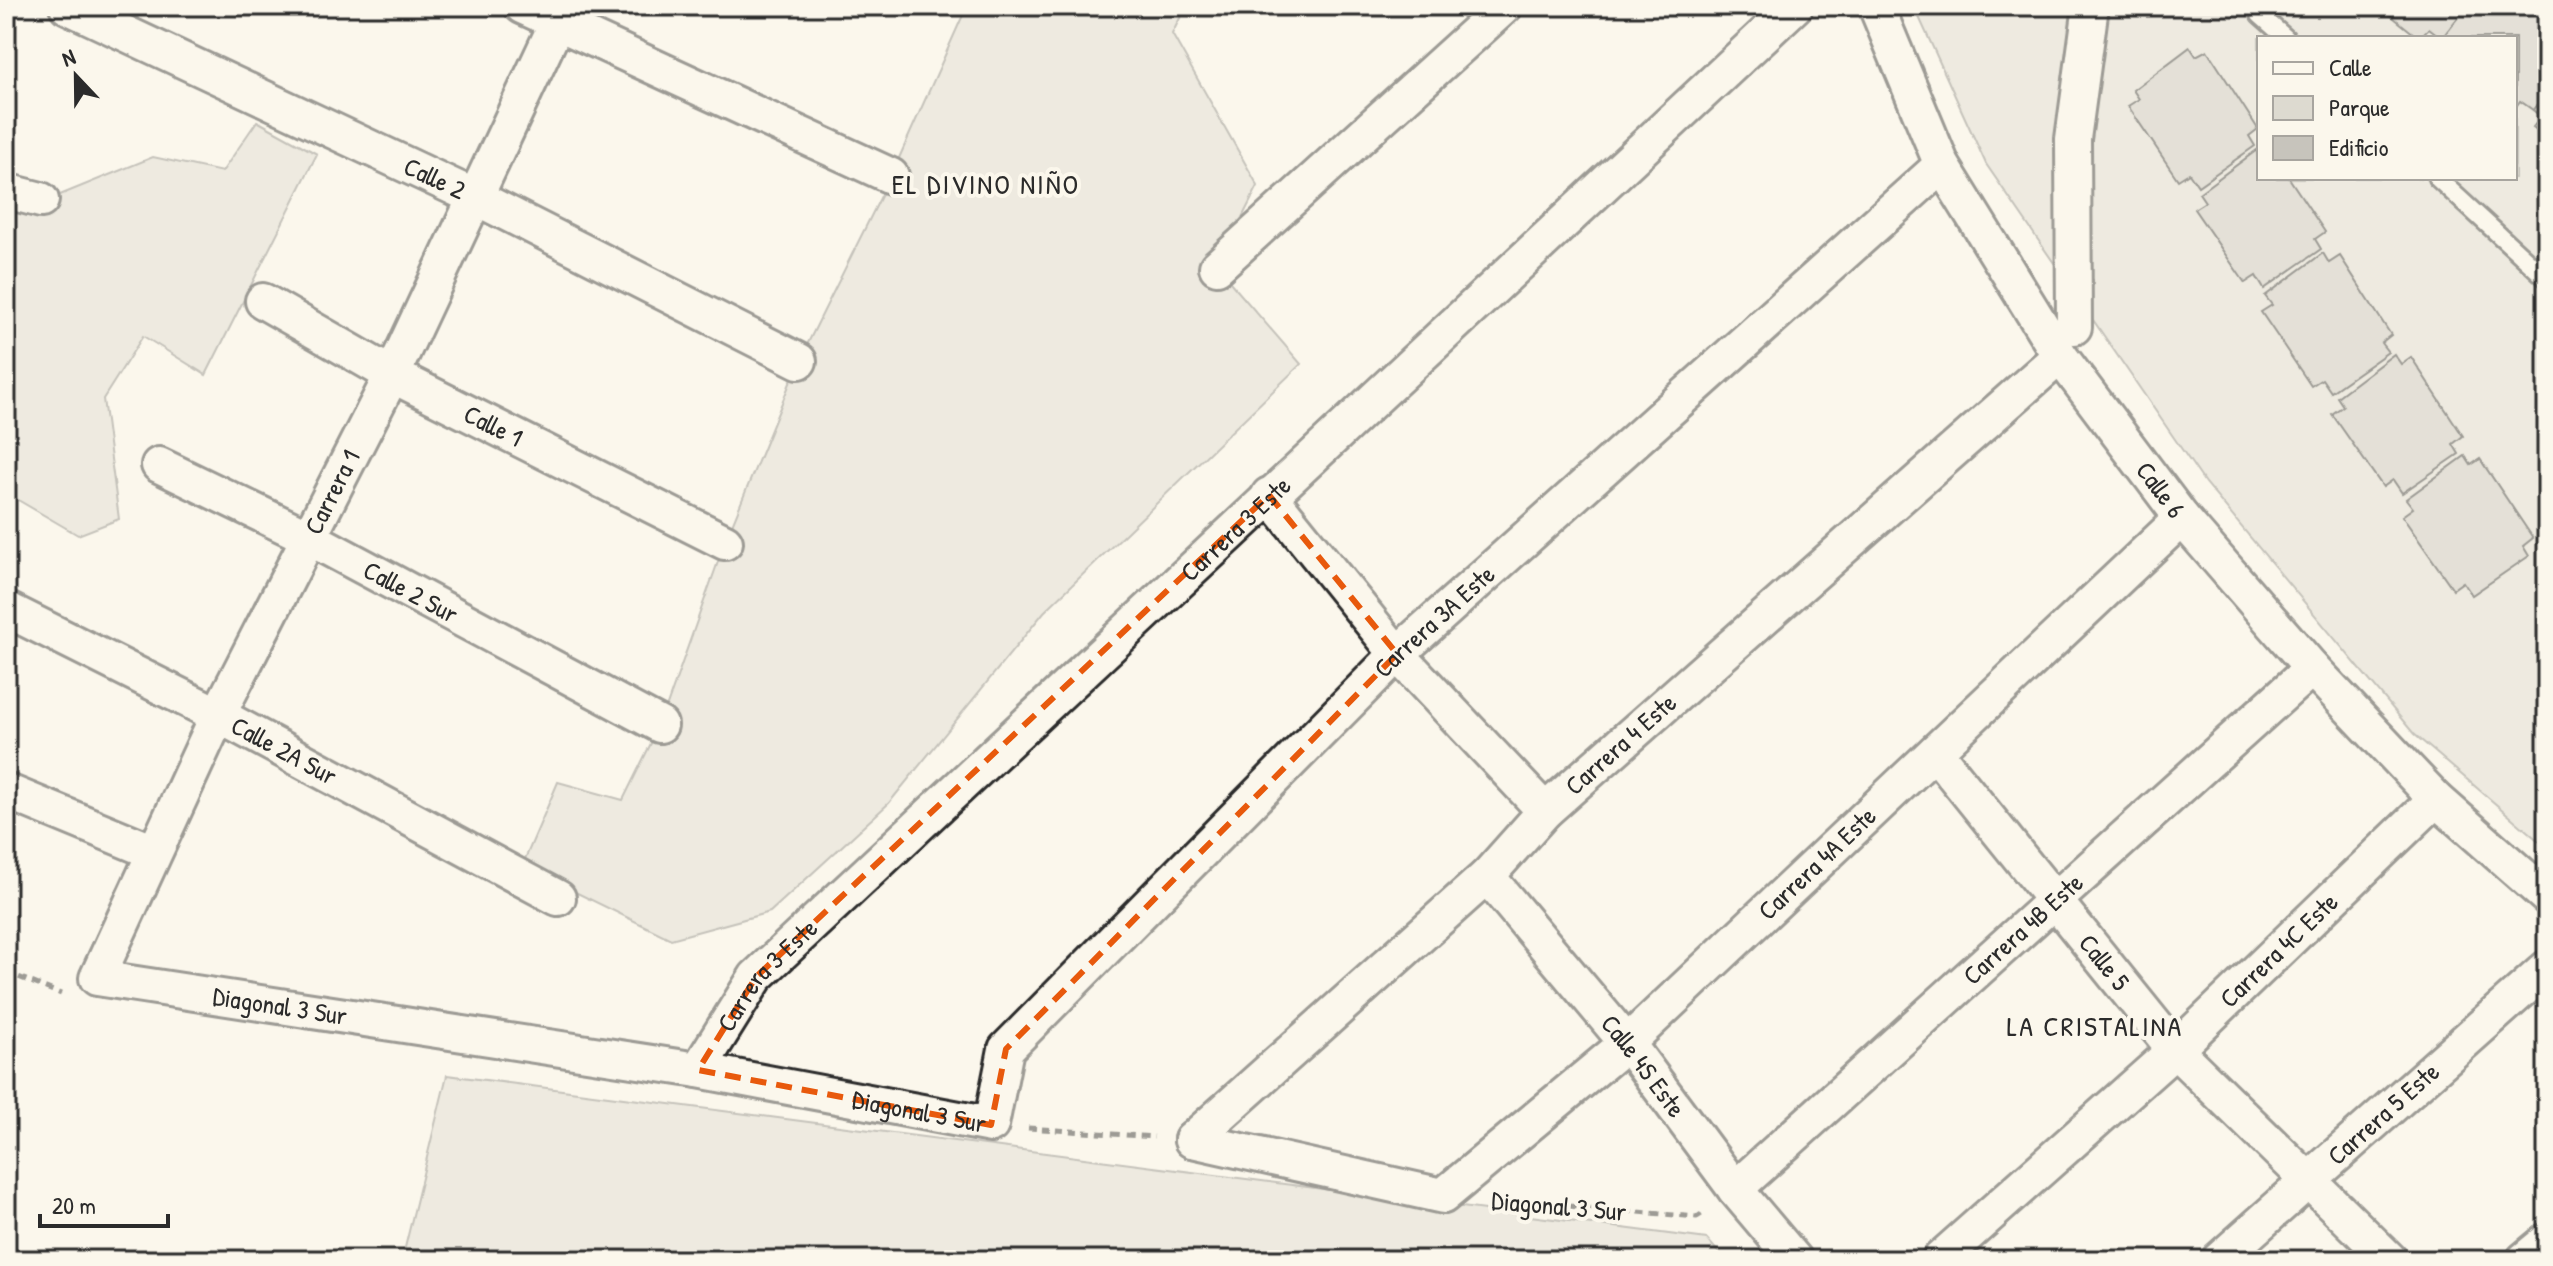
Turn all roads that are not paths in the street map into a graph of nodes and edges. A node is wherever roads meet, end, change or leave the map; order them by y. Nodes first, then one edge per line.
1 (67, 6) edge
2 (522, 6) edge
3 (1505, 6) edge
4 (1795, 6) edge
5 (1876, 6) edge
6 (2091, 6) edge
7 (561, 14) edge
8 (2260, 15) dead end
9 (2284, 36) edge
10 (1942, 165) junction
11 (891, 176) dead end
12 (2439, 180) edge
13 (6, 191) edge
14 (477, 198) junction
15 (41, 200) dead end
16 (1217, 267) dead end
17 (2547, 279) edge
18 (263, 301) dead end
19 (2067, 342) junction
20 (799, 361) dead end
21 (392, 375) junction
22 (159, 465) dead end
23 (1269, 495) junction
24 (2182, 518) junction
25 (308, 537) junction
26 (725, 542) dead end
27 (6, 609) edge
28 (1397, 654) junction
29 (2312, 668) junction
30 (218, 715) junction
31 (660, 725) dead end
32 (1935, 752) junction
33 (6, 791) edge
34 (2436, 799) junction
35 (1545, 811) junction
36 (154, 852) junction
37 (1487, 876) junction
38 (2547, 897) edge
39 (558, 898) dead end
40 (2055, 903) junction
41 (2547, 968) edge
42 (97, 978) joint
43 (1627, 1043) junction
44 (2175, 1050) junction
45 (698, 1070) junction
46 (991, 1125) joint
47 (2308, 1180) junction
48 (1735, 1189) junction
49 (1443, 1196) joint
50 (2547, 1241) edge
51 (1795, 1260) edge
52 (1939, 1260) edge
53 (2219, 1260) edge
54 (2390, 1260) edge
55 (2524, 1260) edge

1 - 14 street, Calle 2
2 - 7 street
3 - 16 street
4 - 23 street, Carrera 3 Este
5 - 10 street, Calle 6
6 - 19 street
7 - 11 street
7 - 14 street, Carrera 1
8 - 9 lane
10 - 19 street, Calle 6
10 - 28 street, Carrera 3A Este
12 - 17 lane
13 - 15 street
14 - 20 street, Calle 2
14 - 21 street, Carrera 1
18 - 21 street, Calle 1
19 - 24 street, Calle 6
19 - 35 street, Carrera 4 Este
21 - 25 street, Carrera 1
21 - 26 street, Calle 1
22 - 25 street, Calle 2 Sur
23 - 28 street
23 - 45 street, Carrera 3 Este
24 - 29 street, Calle 6
24 - 32 street, Carrera 4A Este
25 - 30 street, Carrera 1
25 - 31 street, Calle 2 Sur
27 - 30 street, Calle 2A Sur
28 - 35 street
28 - 46 street, Carrera 3A Este
29 - 34 street, Calle 6
29 - 40 street, Carrera 4B Este
30 - 36 street, Carrera 1
30 - 39 street, Calle 2A Sur
32 - 40 street, Calle 5
32 - 43 street, Carrera 4A Este
33 - 36 street
34 - 38 street, Calle 6
34 - 44 street, Carrera 4C Este
35 - 37 street, Carrera 4 Este
36 - 42 street, Carrera 1
37 - 43 street, Calle 4S Este
37 - 49 street, Carrera 4 Este
40 - 44 street, Calle 5
40 - 48 street, Carrera 4B Este
41 - 47 street, Carrera 5 Este
42 - 45 street, Diagonal 3 Sur
43 - 48 street, Calle 4S Este
43 - 49 street, Carrera 4A Este
44 - 47 street, Calle 5
44 - 52 street, Carrera 4C Este
45 - 46 street, Diagonal 3 Sur
47 - 53 street, Carrera 5 Este
47 - 54 street, Calle 5
48 - 51 street, Calle 4S Este
50 - 55 street

